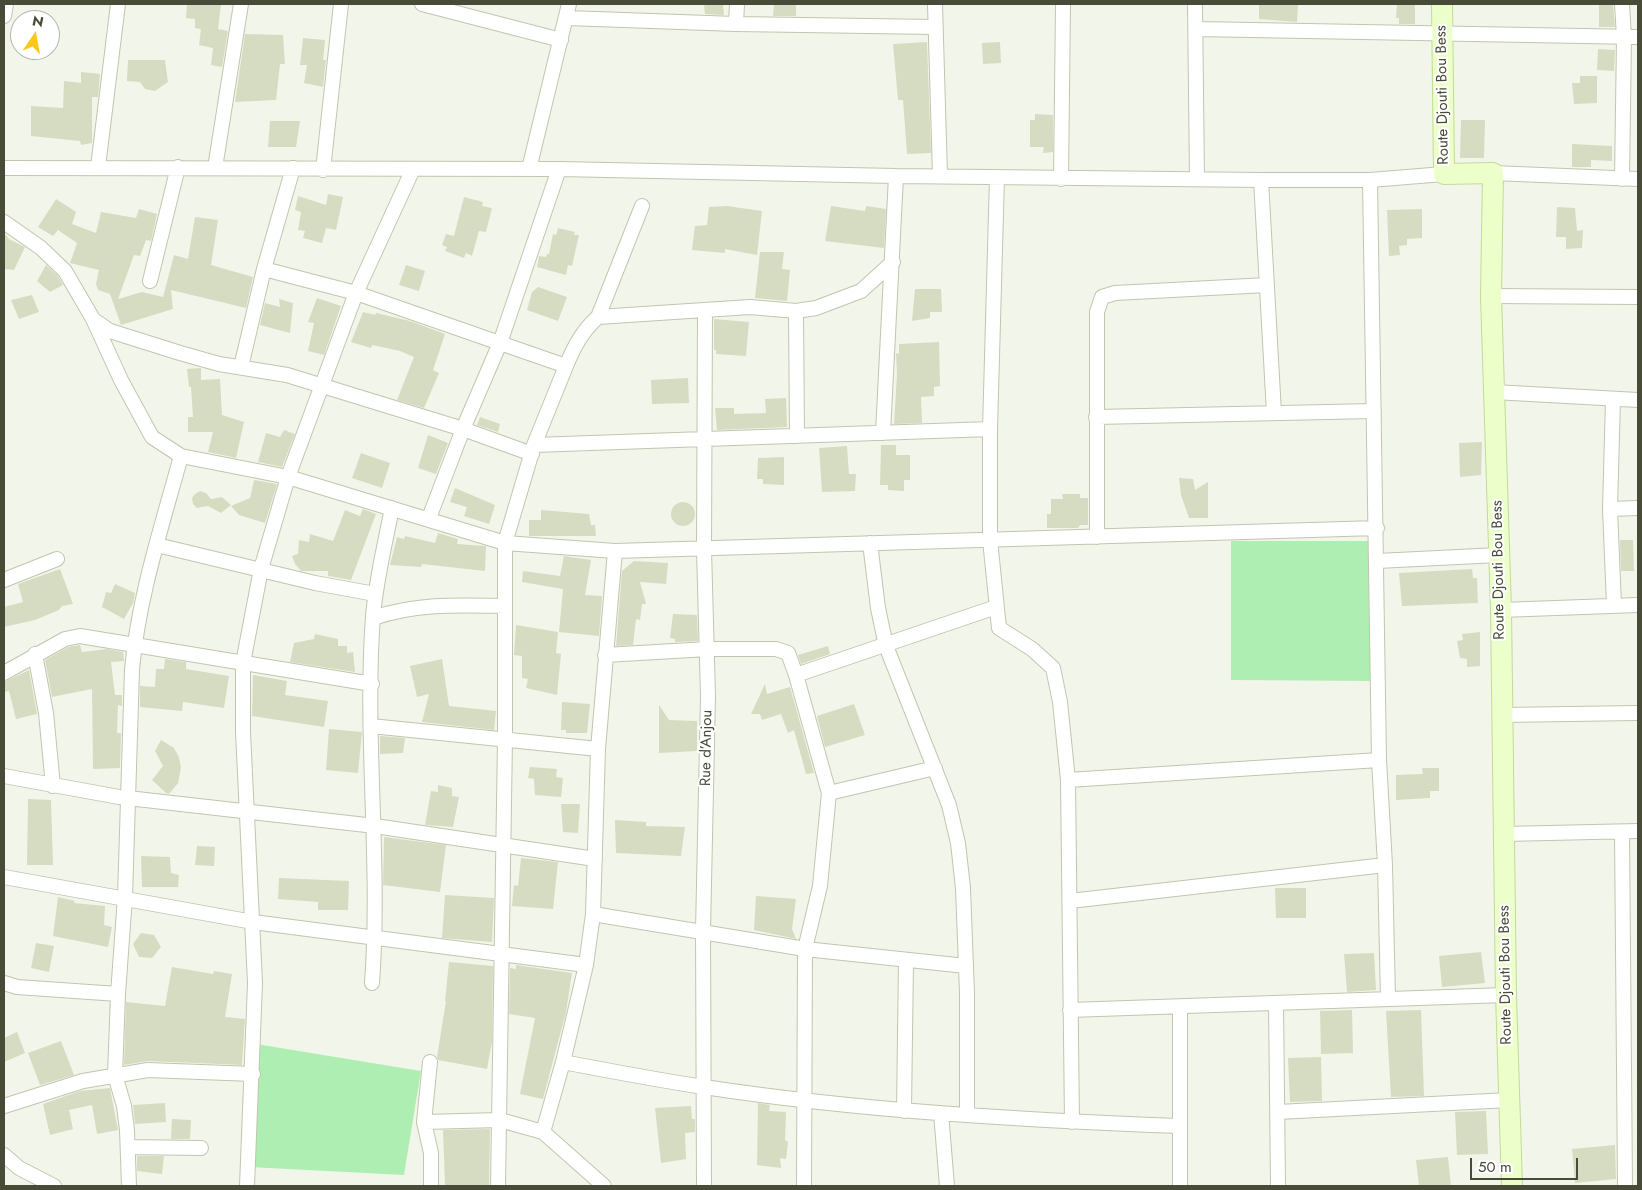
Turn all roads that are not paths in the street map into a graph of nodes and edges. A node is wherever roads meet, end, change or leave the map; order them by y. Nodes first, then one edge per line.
1 (6, 4) edge
2 (118, 4) edge
3 (241, 4) edge
4 (341, 4) edge
5 (422, 4) edge
6 (737, 4) edge
7 (936, 4) edge
8 (1063, 4) edge
9 (1195, 4) edge
10 (1442, 4) edge
11 (1622, 4) edge
12 (442, 6) edge
13 (568, 11) edge
14 (4, 16) edge
15 (736, 24) junction
16 (935, 27) junction
17 (1196, 29) junction
18 (1442, 33) junction
19 (1624, 37) junction
20 (1638, 37) edge
21 (561, 40) junction
22 (98, 167) junction
23 (178, 167) junction
24 (4, 168) edge
25 (215, 168) junction
26 (293, 168) junction
27 (413, 169) junction
28 (529, 169) junction
29 (559, 169) junction
30 (323, 170) junction
31 (1444, 174) junction
32 (1493, 174) junction
33 (896, 176) junction
34 (940, 176) junction
35 (998, 177) junction
36 (1061, 179) junction
37 (1197, 179) junction
38 (1622, 179) junction
39 (1638, 179) edge
40 (1261, 180) junction
41 (1370, 180) junction
42 (642, 206) dead end
43 (4, 222) edge
44 (893, 262) junction
45 (264, 269) junction
46 (150, 281) dead end
47 (1268, 286) junction
48 (356, 293) junction
49 (1492, 296) junction
50 (1638, 297) edge
51 (705, 311) junction
52 (796, 311) junction
53 (598, 317) junction
54 (93, 320) junction
55 (500, 343) junction
56 (566, 366) junction
57 (241, 367) junction
58 (321, 387) junction
59 (1494, 392) junction
60 (1613, 399) junction
61 (1638, 400) edge
62 (1374, 411) junction
63 (1274, 414) junction
64 (1096, 417) junction
65 (463, 429) junction
66 (990, 430) junction
67 (883, 433) junction
68 (797, 436) junction
69 (705, 439) junction
70 (533, 450) junction
71 (181, 456) junction
72 (288, 477) junction
73 (392, 508) junction
74 (1638, 508) edge
75 (1610, 509) junction
76 (429, 518) junction
77 (1377, 528) junction
78 (1098, 536) junction
79 (990, 540) junction
80 (505, 543) junction
81 (870, 544) junction
82 (157, 545) junction
83 (704, 549) junction
84 (615, 551) junction
85 (1499, 555) junction
86 (57, 559) dead end
87 (1377, 561) junction
88 (261, 569) junction
89 (4, 580) edge
90 (376, 594) junction
91 (1614, 605) junction
92 (1638, 605) edge
93 (505, 606) junction
94 (996, 607) junction
95 (1501, 610) junction
96 (373, 618) junction
97 (134, 644) junction
98 (886, 646) junction
99 (708, 649) junction
100 (35, 654) junction
101 (605, 655) junction
102 (243, 663) junction
103 (4, 673) edge
104 (796, 675) junction
105 (372, 684) junction
106 (1638, 713) edge
107 (1501, 715) junction
108 (372, 726) junction
109 (505, 739) junction
110 (598, 749) junction
111 (1378, 760) junction
112 (935, 768) junction
113 (4, 776) edge
114 (1068, 780) junction
115 (53, 786) junction
116 (830, 794) junction
117 (128, 798) junction
118 (248, 812) junction
119 (375, 826) junction
120 (1622, 832) junction
121 (1638, 832) edge
122 (1504, 834) junction
123 (502, 845) junction
124 (595, 859) junction
125 (1385, 865) junction
126 (4, 877) edge
127 (125, 898) junction
128 (1070, 901) junction
129 (593, 914) junction
130 (253, 922) junction
131 (703, 931) junction
132 (375, 938) junction
133 (804, 949) junction
134 (503, 956) junction
135 (906, 961) junction
136 (586, 965) junction
137 (966, 966) junction
138 (4, 983) edge
139 (372, 983) dead end
140 (118, 994) junction
141 (1506, 995) junction
142 (1388, 998) junction
143 (1276, 1003) junction
144 (1180, 1007) junction
145 (1070, 1010) junction
146 (430, 1062) dead end
147 (563, 1062) junction
148 (253, 1074) junction
149 (115, 1075) junction
150 (704, 1087) junction
151 (806, 1100) junction
152 (1509, 1100) junction
153 (4, 1106) edge
154 (904, 1110) junction
155 (1278, 1112) junction
156 (941, 1113) junction
157 (967, 1115) junction
158 (500, 1120) junction
159 (424, 1122) junction
160 (1072, 1122) junction
161 (1179, 1126) junction
162 (543, 1132) junction
163 (128, 1147) junction
164 (202, 1148) dead end
165 (4, 1155) edge
166 (54, 1186) edge
167 (129, 1186) edge
168 (247, 1186) edge
169 (431, 1186) edge
170 (498, 1186) edge
171 (604, 1186) edge
172 (704, 1186) edge
173 (804, 1186) edge
174 (947, 1186) edge
175 (1180, 1186) edge
176 (1278, 1186) edge
177 (1512, 1186) edge
178 (1625, 1186) edge

1 - 14 street
2 - 22 street
3 - 25 street
4 - 30 street
5 - 12 street
6 - 15 street
7 - 16 street
8 - 36 street
9 - 17 street
10 - 18 main road, Route Djouti Bou Bess
11 - 19 street
12 - 21 street
13 - 15 street
13 - 21 street
15 - 16 street
16 - 34 street
17 - 18 street
17 - 37 street
18 - 19 street
18 - 31 main road, Route Djouti Bou Bess
19 - 20 street
19 - 38 street
21 - 28 street
22 - 23 street
22 - 24 street
23 - 25 street
23 - 46 street
25 - 26 street
26 - 30 street
26 - 45 street
27 - 28 street
27 - 30 street
27 - 48 street
28 - 29 street
29 - 33 street
29 - 55 street
31 - 32 main road, Route Djouti Bou Bess
31 - 41 street
32 - 38 street
32 - 49 main road, Route Djouti Bou Bess
33 - 34 street
33 - 44 street
34 - 35 street
35 - 36 street
35 - 66 street
36 - 37 street
37 - 40 street
38 - 39 street
40 - 41 street
40 - 47 street
41 - 62 street
42 - 53 street
43 - 54 street
44 - 52 street
44 - 67 street
45 - 48 street
45 - 57 street
47 - 63 street
47 - 64 street
48 - 55 street
48 - 58 street
49 - 50 street
49 - 59 main road, Route Djouti Bou Bess
51 - 52 street
51 - 53 street
51 - 69 street, Rue d’Anjou
52 - 68 street
53 - 56 street
54 - 57 street
54 - 71 street
55 - 56 street
55 - 65 street
56 - 70 street
57 - 58 street
58 - 65 street
58 - 72 street
59 - 60 street
59 - 85 main road, Route Djouti Bou Bess
60 - 61 street
60 - 75 street
62 - 63 street
62 - 77 street
63 - 64 street
64 - 78 street
65 - 70 street
65 - 76 street
66 - 67 street
66 - 79 street
67 - 68 street
68 - 69 street
69 - 70 street
69 - 83 street, Rue d’Anjou
70 - 80 street
71 - 72 street
71 - 82 street
72 - 73 street
72 - 88 street
73 - 76 street
73 - 90 street
74 - 75 street
75 - 91 street
76 - 80 street
77 - 78 street
77 - 87 street
78 - 79 street
79 - 81 street
79 - 94 street
80 - 84 street
80 - 93 street
81 - 83 street
81 - 98 street
82 - 88 street
82 - 97 street
83 - 84 street
83 - 99 street, Rue d’Anjou
84 - 101 street
85 - 87 street
85 - 95 main road, Route Djouti Bou Bess
86 - 89 street
87 - 111 street
88 - 90 street
88 - 102 street
90 - 96 street
91 - 92 street
91 - 95 street
93 - 96 street
93 - 109 street
94 - 98 street
94 - 114 street
95 - 107 main road, Route Djouti Bou Bess
96 - 105 street
97 - 100 street
97 - 102 street
97 - 117 street
98 - 104 street
98 - 112 street
99 - 101 street
99 - 104 street
99 - 131 street, Rue d’Anjou
100 - 103 street
100 - 115 street
101 - 110 street
102 - 105 street
102 - 118 street
104 - 116 street
105 - 108 street
106 - 107 street
107 - 122 main road, Route Djouti Bou Bess
108 - 109 street
108 - 119 street
109 - 110 street
109 - 123 street
110 - 124 street
111 - 114 street
111 - 125 street
112 - 116 street
112 - 137 street
113 - 115 street
114 - 128 street
115 - 117 street
116 - 133 street
117 - 118 street
117 - 127 street
118 - 119 street
118 - 130 street
119 - 123 street
119 - 132 street
120 - 121 street
120 - 122 street
120 - 178 street
122 - 141 main road, Route Djouti Bou Bess
123 - 124 street
123 - 134 street
124 - 129 street
125 - 128 street
125 - 142 street
126 - 127 street
127 - 130 street
127 - 140 street
128 - 145 street
129 - 131 street
129 - 136 street
130 - 132 street
130 - 148 street
131 - 133 street
131 - 150 street, Rue d’Anjou
132 - 134 street
132 - 139 street
133 - 135 street
133 - 151 street
134 - 136 street
134 - 158 street
135 - 137 street
135 - 154 street
136 - 147 street
137 - 157 street
138 - 140 street
140 - 149 street
141 - 142 street
141 - 152 main road, Route Djouti Bou Bess
142 - 143 street
143 - 144 street
143 - 155 street
144 - 145 street
144 - 161 street
145 - 160 street
146 - 159 street
147 - 150 street
147 - 162 street
148 - 149 street
148 - 168 street
149 - 153 street
149 - 163 street
150 - 151 street
150 - 172 street, Rue d’Anjou
151 - 154 street
151 - 173 street
152 - 155 street
152 - 177 main road, Route Djouti Bou Bess
154 - 156 street
155 - 176 street
156 - 157 street
156 - 174 street
157 - 160 street
158 - 159 street
158 - 162 street
158 - 170 street
159 - 169 street
160 - 161 street
161 - 175 street
162 - 171 street
163 - 164 street
163 - 167 street
165 - 166 street

